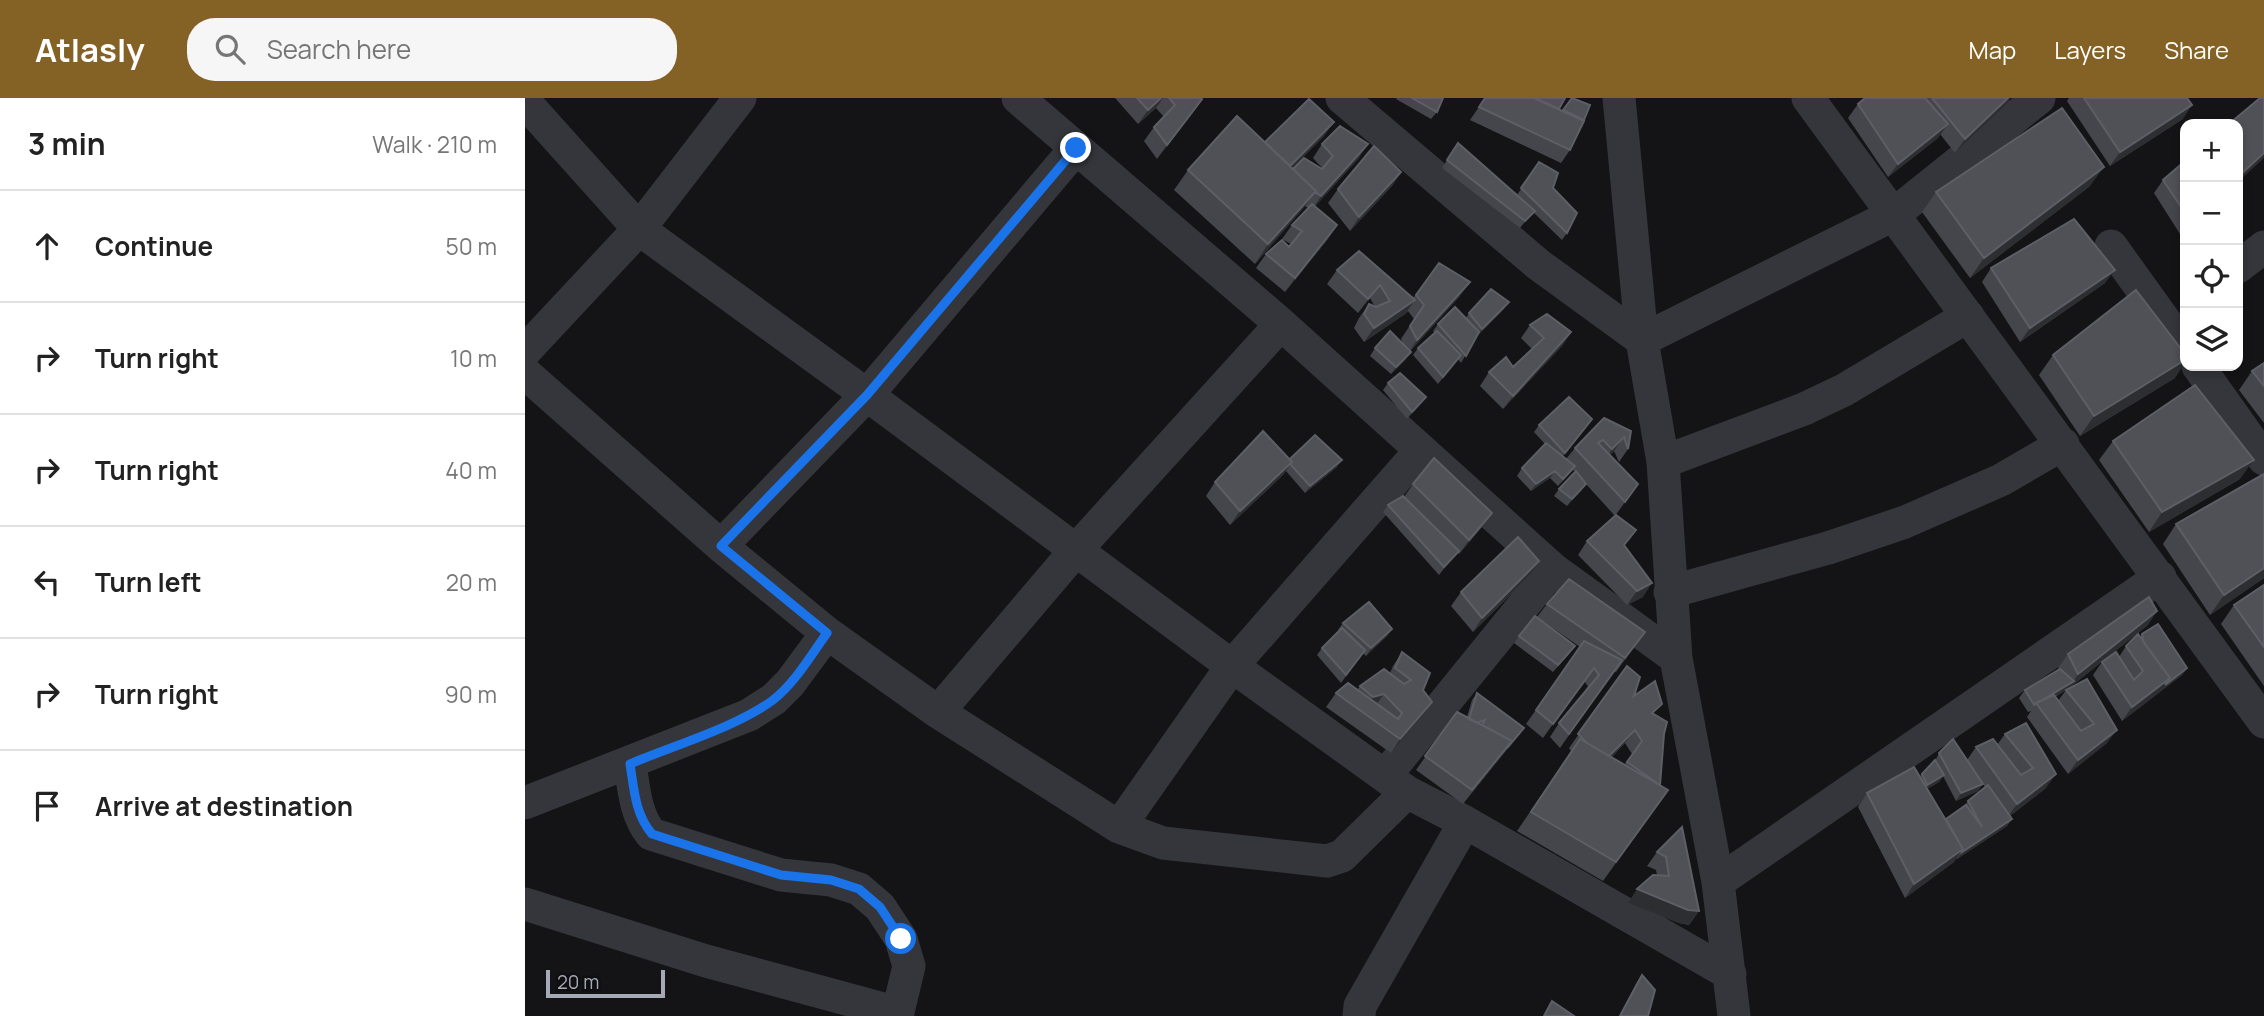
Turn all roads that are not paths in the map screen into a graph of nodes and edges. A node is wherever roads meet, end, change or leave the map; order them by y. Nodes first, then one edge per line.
1 (740, 98) edge
2 (1342, 98) edge
3 (1619, 98) edge
4 (1809, 98) edge
5 (2039, 98) edge
6 (1029, 102) edge
7 (530, 120) edge
8 (1076, 148) junction
9 (1893, 215) junction
10 (639, 229) junction
11 (2111, 246) dead end
12 (2264, 247) edge
13 (2243, 263) edge
14 (1968, 316) junction
15 (1281, 324) junction
16 (2179, 326) edge
17 (1642, 340) junction
18 (525, 351) edge
19 (2201, 371) edge
20 (525, 373) edge
21 (867, 395) junction
22 (2063, 444) junction
23 (1421, 450) junction
24 (2264, 459) edge
25 (1663, 462) junction
26 (721, 546) junction
27 (1076, 550) junction
28 (1553, 569) junction
29 (2160, 577) junction
30 (1670, 592) junction
31 (827, 633) junction
32 (1676, 658) junction
33 (1232, 666) junction
34 (938, 712) junction
35 (2264, 722) edge
36 (630, 764) junction
37 (1396, 784) junction
38 (525, 803) edge
39 (1465, 822) junction
40 (1119, 827) junction
41 (1718, 882) junction
42 (525, 904) edge
43 (1730, 974) junction
44 (897, 1015) edge
45 (1359, 1016) edge
46 (1734, 1016) edge

1 - 10 street
2 - 17 street
3 - 17 street
4 - 9 street
5 - 9 street
6 - 8 street
7 - 10 street
8 - 15 street
8 - 21 street
9 - 14 street
9 - 17 street
10 - 18 street
10 - 21 street
11 - 16 street
12 - 13 street
14 - 22 street
14 - 25 street
15 - 23 street
15 - 27 street
17 - 25 street
19 - 24 street
20 - 26 street
21 - 26 street
21 - 27 street
22 - 29 street
22 - 30 street
23 - 28 street
23 - 33 street
25 - 30 street
26 - 31 street
27 - 33 street
27 - 34 street
28 - 32 street
28 - 37 street
29 - 35 street
29 - 41 street
30 - 32 street
31 - 34 street
31 - 36 street
32 - 41 street
33 - 37 street
33 - 40 street
34 - 40 street
36 - 38 street
36 - 44 street
37 - 39 street
37 - 40 street
39 - 43 street
39 - 45 street
41 - 43 street
42 - 44 street
43 - 46 street

